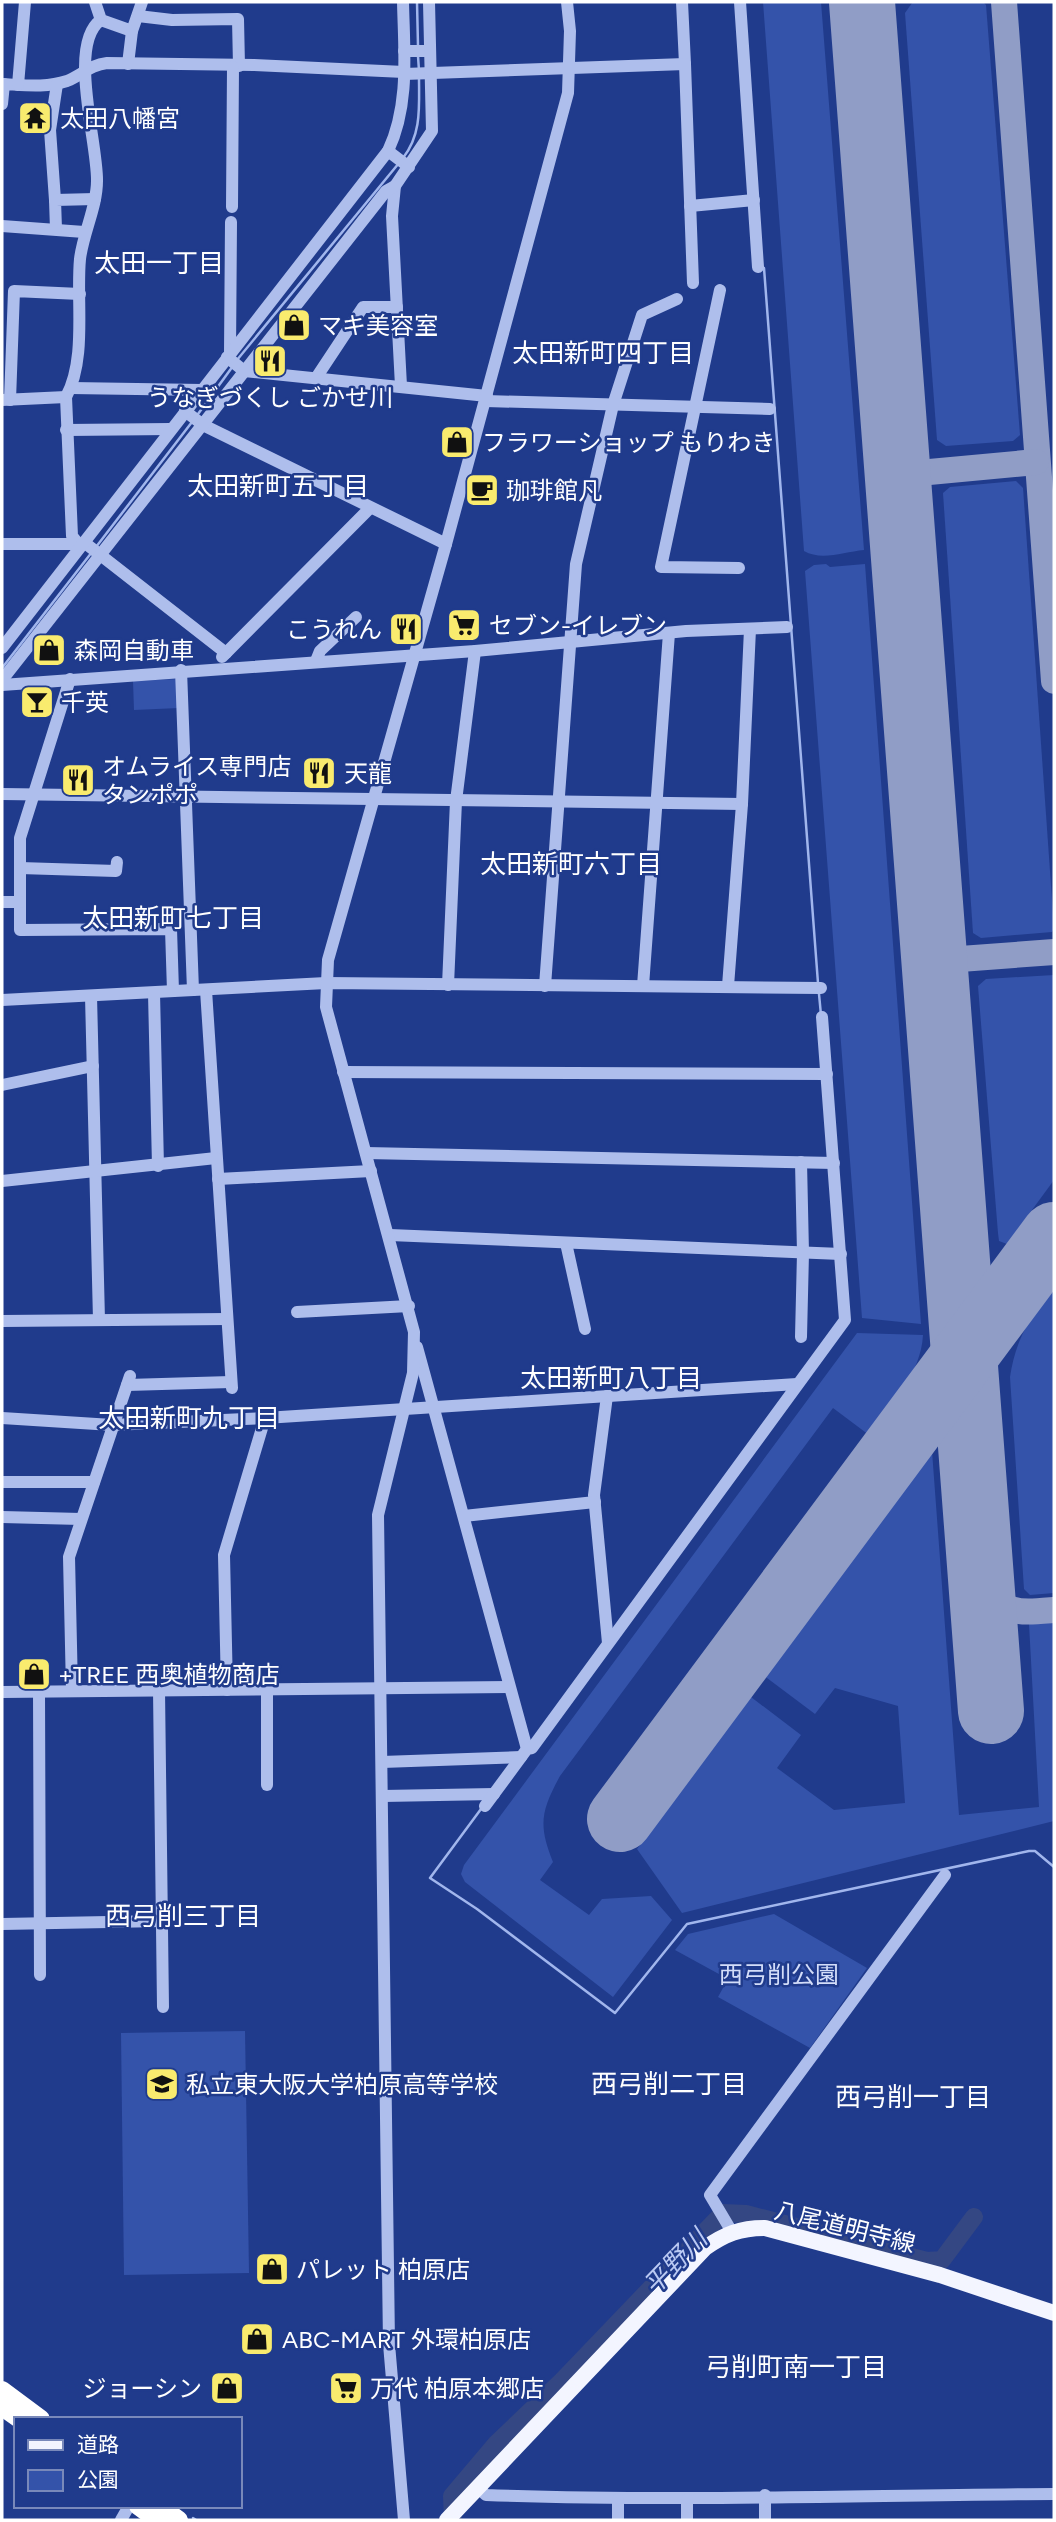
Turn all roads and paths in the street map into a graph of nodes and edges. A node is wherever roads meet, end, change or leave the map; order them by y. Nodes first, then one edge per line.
1 (25, 2) edge
2 (95, 2) edge
3 (142, 2) edge
4 (403, 2) edge
5 (429, 2) edge
6 (567, 2) edge
7 (682, 2) edge
8 (740, 2) edge
9 (138, 16) junction
10 (101, 20) junction
11 (132, 32) junction
12 (409, 51) junction
13 (430, 51) junction
14 (128, 64) junction
15 (685, 64) junction
16 (236, 67) junction
17 (85, 69) junction
18 (571, 69) junction
19 (408, 73) junction
20 (431, 74) junction
21 (57, 84) junction
22 (8, 85) edge
23 (2, 104) edge
24 (393, 155) junction
25 (410, 167) junction
26 (395, 186) junction
27 (95, 199) junction
28 (55, 200) junction
29 (754, 200) junction
30 (690, 206) junction
31 (232, 207) dead end
32 (231, 222) dead end
33 (2, 226) edge
34 (56, 229) junction
35 (84, 232) junction
36 (334, 239) junction
37 (758, 267) dead end
38 (693, 283) dead end
39 (720, 290) dead end
40 (80, 294) junction
41 (677, 299) dead end
42 (8, 302) edge
43 (397, 307) junction
44 (278, 308) junction
45 (260, 331) junction
46 (230, 358) junction
47 (244, 370) junction
48 (316, 378) junction
49 (401, 386) junction
50 (202, 390) junction
51 (69, 392) junction
52 (486, 398) junction
53 (6, 400) edge
54 (613, 405) junction
55 (695, 407) junction
56 (770, 409) dead end
57 (189, 414) junction
58 (203, 425) junction
59 (171, 429) junction
60 (66, 430) junction
61 (146, 478) junction
62 (133, 495) junction
63 (370, 509) junction
64 (121, 510) junction
65 (109, 525) junction
66 (2, 544) edge
67 (446, 544) junction
68 (87, 547) junction
69 (739, 568) dead end
70 (44, 608) junction
71 (356, 617) dead end
72 (787, 627) dead end
73 (750, 629) junction
74 (669, 633) junction
75 (571, 643) junction
76 (2, 648) edge
77 (475, 651) junction
78 (226, 653) junction
79 (415, 654) junction
80 (316, 661) junction
81 (212, 668) junction
82 (181, 670) junction
83 (70, 679) junction
84 (2, 682) edge
85 (2, 794) edge
86 (33, 794) junction
87 (188, 797) junction
88 (375, 798) junction
89 (457, 801) junction
90 (559, 804) junction
91 (742, 804) junction
92 (657, 805) junction
93 (117, 862) dead end
94 (20, 868) junction
95 (2, 902) edge
96 (20, 902) junction
97 (326, 983) junction
98 (449, 985) junction
99 (545, 986) junction
100 (643, 986) junction
101 (728, 986) junction
102 (821, 988) dead end
103 (200, 990) junction
104 (173, 991) junction
105 (154, 993) junction
106 (91, 996) junction
107 (2, 1000) edge
108 (822, 1017) dead end
109 (93, 1066) junction
110 (344, 1072) junction
111 (827, 1074) junction
112 (2, 1085) edge
113 (366, 1153) junction
114 (216, 1158) junction
115 (801, 1162) junction
116 (834, 1163) junction
117 (158, 1166) junction
118 (95, 1171) junction
119 (371, 1171) junction
120 (218, 1179) junction
121 (2, 1181) edge
122 (390, 1235) junction
123 (566, 1243) junction
124 (803, 1253) junction
125 (841, 1255) junction
126 (410, 1306) junction
127 (298, 1312) dead end
128 (227, 1318) junction
129 (99, 1320) junction
130 (2, 1321) edge
131 (585, 1329) dead end
132 (801, 1337) dead end
133 (415, 1344) junction
134 (797, 1384) junction
135 (607, 1396) junction
136 (435, 1406) junction
137 (404, 1408) junction
138 (2, 1418) edge
139 (265, 1418) junction
140 (112, 1424) junction
141 (2, 1482) edge
142 (94, 1482) junction
143 (595, 1502) junction
144 (464, 1516) junction
145 (2, 1517) edge
146 (81, 1519) junction
147 (608, 1643) junction
148 (381, 1686) junction
149 (509, 1687) junction
150 (72, 1690) junction
151 (159, 1690) junction
152 (228, 1690) junction
153 (267, 1690) junction
154 (39, 1691) junction
155 (2, 1692) edge
156 (524, 1753) junction
157 (382, 1762) junction
158 (267, 1785) dead end
159 (494, 1794) junction
160 (383, 1796) junction
161 (485, 1806) dead end
162 (945, 1875) dead end
163 (162, 1921) junction
164 (39, 1923) junction
165 (2, 1924) edge
166 (40, 1975) dead end
167 (163, 2007) dead end
168 (725, 2220) junction
169 (1054, 2313) edge
170 (2, 2390) edge
171 (38, 2417) edge
172 (477, 2487) junction
173 (1054, 2494) edge
174 (765, 2495) junction
175 (618, 2500) junction
176 (687, 2500) junction
177 (141, 2508) edge
178 (163, 2508) edge
179 (455, 2517) edge
180 (157, 2520) edge
181 (179, 2520) edge
182 (404, 2520) edge
183 (618, 2520) edge
184 (687, 2520) edge
185 (765, 2520) edge

1 - 22 street
2 - 10 street
3 - 9 street
4 - 12 street
5 - 13 street
6 - 18 street
7 - 15 street
8 - 29 street
9 - 11 street
9 - 16 street
10 - 11 street
10 - 17 street
11 - 14 street
12 - 13 street
12 - 19 street
13 - 20 street
14 - 16 street
14 - 17 street
15 - 18 street
15 - 30 street
16 - 19 street
16 - 31 street
17 - 21 street
17 - 27 street
18 - 20 street
18 - 52 street
19 - 20 street
19 - 24 street
20 - 25 street
21 - 22 street
21 - 28 street
22 - 23 street
24 - 25 street
24 - 36 street
25 - 26 street
26 - 36 street
26 - 43 street
27 - 28 street
27 - 35 street
28 - 34 street
29 - 30 street
29 - 37 street
30 - 38 street
32 - 46 street
33 - 34 street
34 - 35 street
35 - 40 street
36 - 44 street
36 - 44 street
39 - 55 street
40 - 42 street
40 - 51 street
41 - 54 street
42 - 53 street
43 - 48 street
43 - 49 street
44 - 45 street
44 - 45 street
45 - 46 street
45 - 47 street
46 - 47 street
46 - 50 street
47 - 48 street
47 - 58 street
48 - 49 street
49 - 52 street
50 - 51 street
50 - 57 street
51 - 53 street
51 - 60 street
52 - 54 street
52 - 67 street
54 - 55 street
54 - 75 street
55 - 56 street
55 - 69 street
57 - 58 street
57 - 59 street
58 - 61 street
58 - 63 street
59 - 60 street
59 - 61 street
60 - 68 street
61 - 62 street
61 - 62 street
62 - 64 street
62 - 64 street
63 - 67 street
63 - 78 street
64 - 65 street
64 - 65 street
65 - 68 street
65 - 68 street
66 - 68 street
67 - 79 street
68 - 70 street
68 - 70 street
68 - 78 street
70 - 76 street
70 - 84 street
71 - 80 street
72 - 73 street
73 - 74 street
73 - 91 street
74 - 75 street
74 - 92 street
75 - 77 street
75 - 90 street
77 - 79 street
77 - 89 street
78 - 81 street
79 - 80 street
79 - 88 street
80 - 81 street
81 - 82 street
82 - 83 street
82 - 87 street
83 - 84 street
83 - 86 street
85 - 86 street
86 - 87 street
86 - 94 street
87 - 88 street
87 - 103 street
88 - 89 street
88 - 97 street
89 - 90 street
89 - 98 street
90 - 92 street
90 - 99 street
91 - 92 street
91 - 101 street
92 - 100 street
93 - 94 street
94 - 96 street
95 - 96 street
96 - 104 street
97 - 98 street
97 - 103 street
97 - 110 street
98 - 99 street
99 - 100 street
100 - 101 street
101 - 102 street
103 - 104 street
103 - 114 street
104 - 105 street
105 - 106 street
105 - 117 street
106 - 107 street
106 - 109 street
108 - 111 street
109 - 112 street
109 - 118 street
110 - 111 street
110 - 113 street
111 - 116 street
113 - 115 street
113 - 119 street
114 - 117 street
114 - 120 street
115 - 116 street
115 - 124 street
116 - 125 street
117 - 118 street
118 - 121 street
118 - 129 street
119 - 120 street
119 - 122 street
120 - 128 street
122 - 123 street
122 - 126 street
123 - 124 street
123 - 131 street
124 - 125 street
124 - 132 street
125 - 134 street
126 - 127 street
126 - 133 street
128 - 129 street
128 - 140 street
129 - 130 street
133 - 136 street
133 - 137 street
134 - 135 street
134 - 147 street
135 - 136 street
135 - 143 street
136 - 137 street
136 - 144 street
137 - 139 street
137 - 148 street
138 - 140 street
139 - 140 street
139 - 152 street
140 - 142 street
141 - 142 street
142 - 146 street
143 - 144 street
143 - 147 street
144 - 149 street
145 - 146 street
146 - 150 street
147 - 156 street
148 - 149 street
148 - 153 street
148 - 157 street
149 - 156 street
150 - 151 street
150 - 154 street
151 - 152 street
151 - 163 street
152 - 153 street
153 - 158 street
154 - 155 street
154 - 164 street
156 - 157 street
156 - 159 street
157 - 160 street
159 - 160 street
159 - 161 street
160 - 182 street
162 - 168 street
163 - 164 street
163 - 167 street
164 - 165 street
164 - 166 street
168 - 169 main road, 八尾道明寺線
168 - 172 main road, 八尾道明寺線
170 - 171 highway
172 - 175 street
172 - 179 main road, 八尾道明寺線
173 - 174 street
174 - 176 street
174 - 185 street
175 - 176 street
175 - 183 street
176 - 184 street
177 - 180 highway
178 - 181 highway

